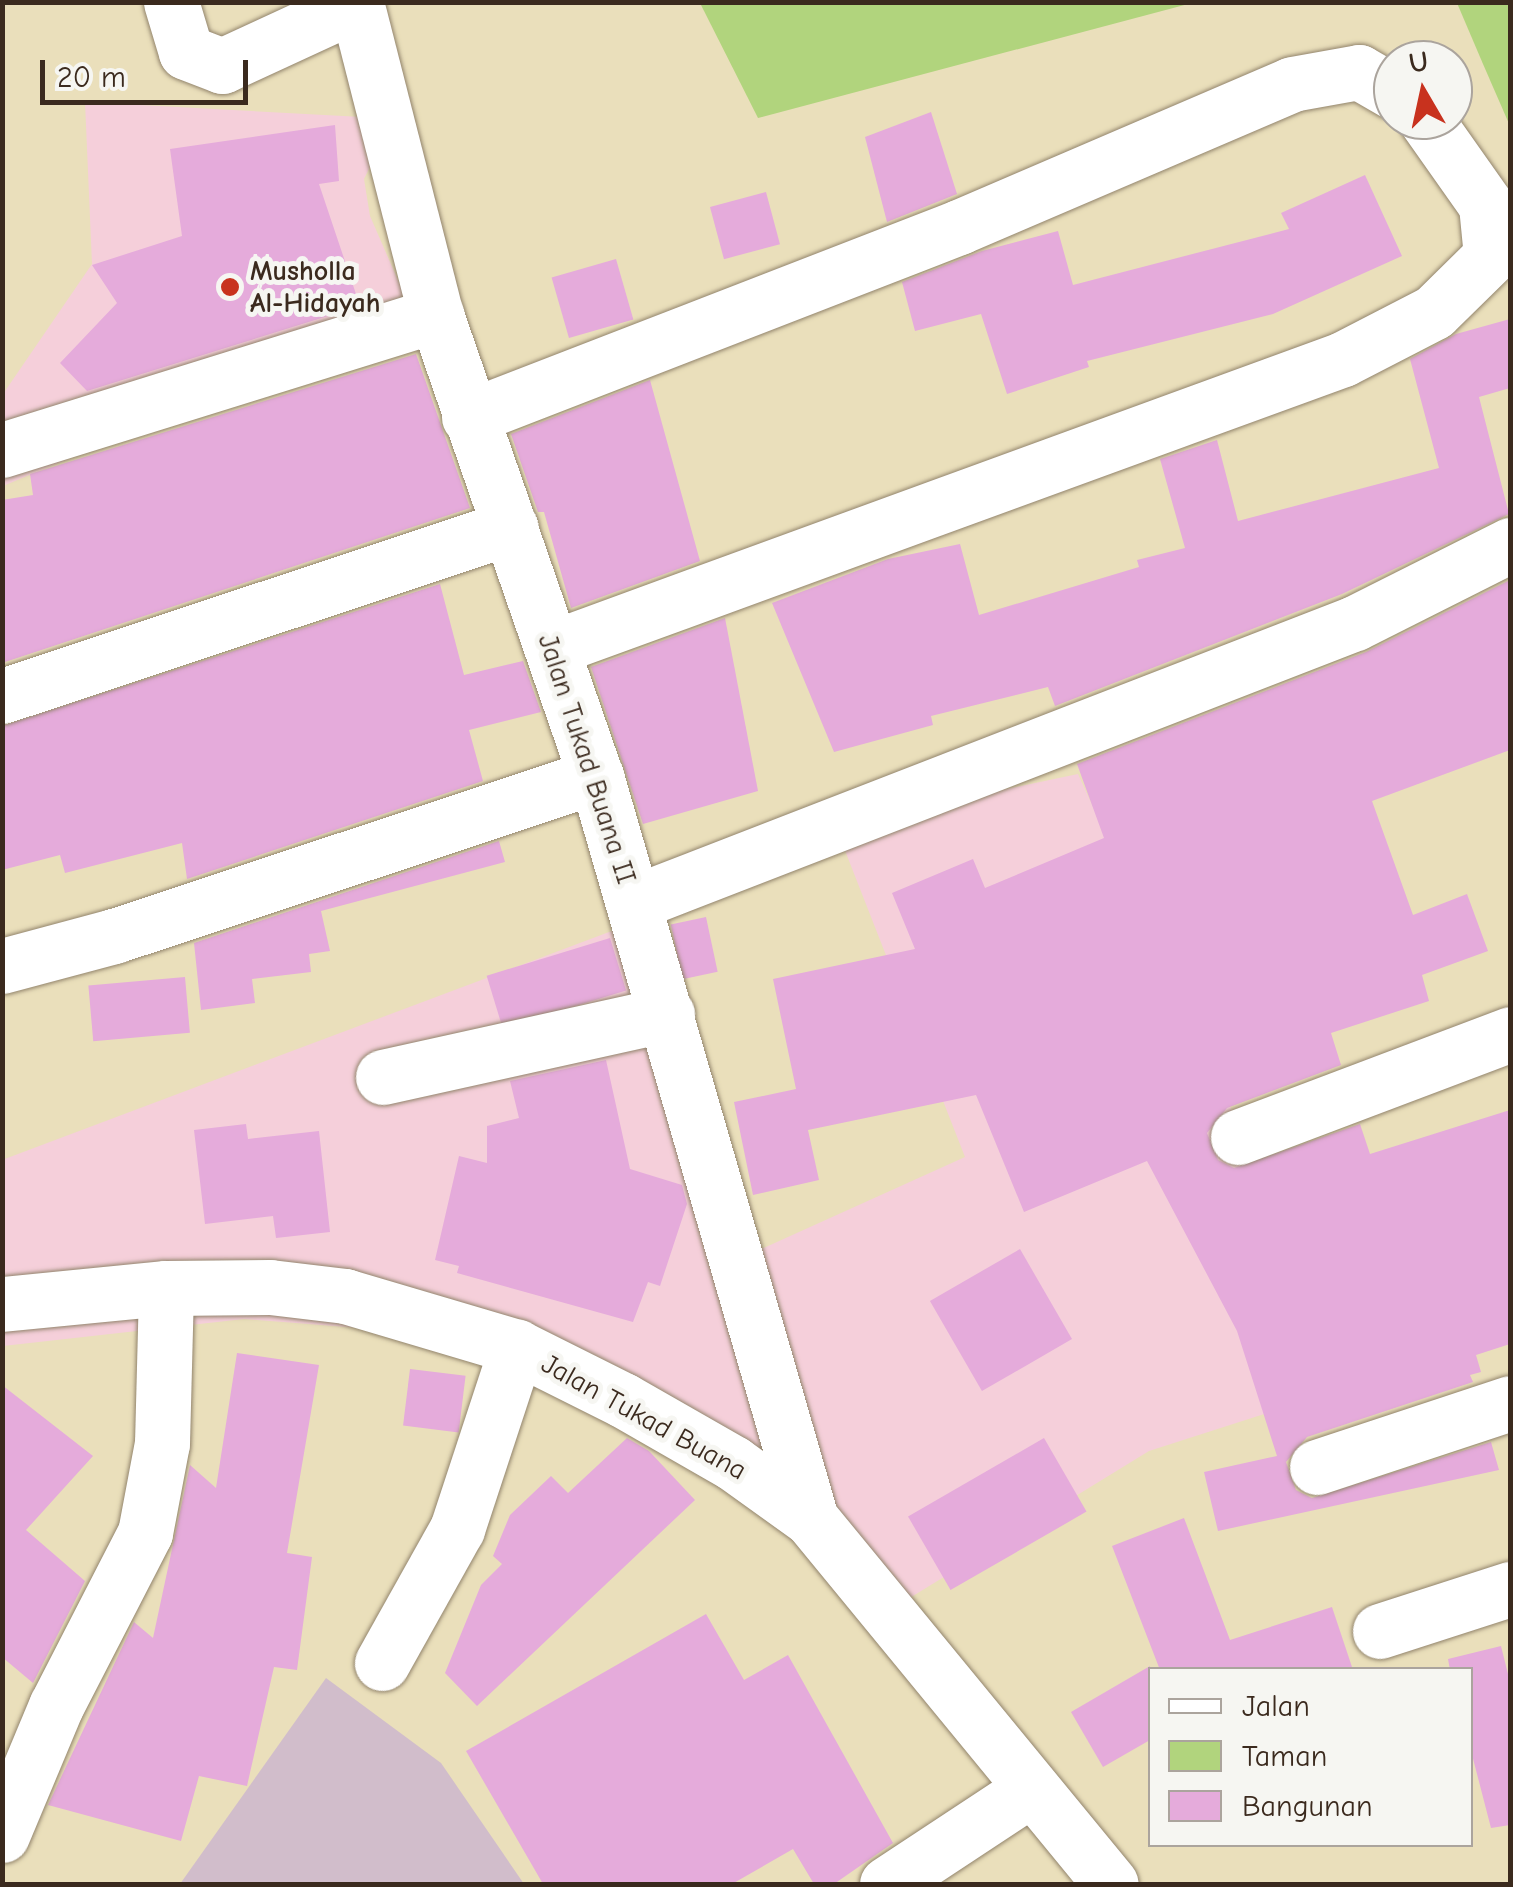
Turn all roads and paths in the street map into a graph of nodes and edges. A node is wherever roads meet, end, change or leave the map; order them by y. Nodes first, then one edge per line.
1 (171, 2) edge
2 (356, 3) edge
3 (1373, 80) edge
4 (1440, 140) edge
5 (436, 315) junction
6 (468, 417) junction
7 (2, 450) edge
8 (511, 527) junction
9 (1510, 545) edge
10 (552, 648) junction
11 (2, 696) edge
12 (596, 776) junction
13 (633, 902) junction
14 (2, 966) edge
15 (667, 1014) junction
16 (1510, 1034) edge
17 (383, 1076) dead end
18 (1238, 1137) dead end
19 (166, 1288) junction
20 (2, 1304) edge
21 (517, 1347) junction
22 (1510, 1402) edge
23 (1317, 1467) dead end
24 (812, 1519) junction
25 (1510, 1589) edge
26 (1380, 1631) dead end
27 (382, 1662) dead end
28 (1030, 1789) junction
29 (2, 1835) edge
30 (887, 1884) edge
31 (1111, 1884) edge

1 - 2 street
2 - 5 street, Jalan Tukad Buana II
3 - 6 street
4 - 10 street
5 - 6 street, Jalan Tukad Buana II
5 - 7 street
6 - 8 street, Jalan Tukad Buana II
8 - 10 street, Jalan Tukad Buana II
8 - 11 street
9 - 13 street
10 - 12 street, Jalan Tukad Buana II
12 - 13 street, Jalan Tukad Buana II
12 - 14 street
13 - 15 street, Jalan Tukad Buana II
15 - 17 street
15 - 24 street, Jalan Tukad Buana II
16 - 18 street
19 - 20 street, Jalan Tukad Buana
19 - 21 street, Jalan Tukad Buana
19 - 29 street
21 - 24 street, Jalan Tukad Buana
21 - 27 street
22 - 23 street
24 - 28 street, Jalan Tukad Buana
25 - 26 street
28 - 30 street
28 - 31 street, Jalan Tukad Buana

